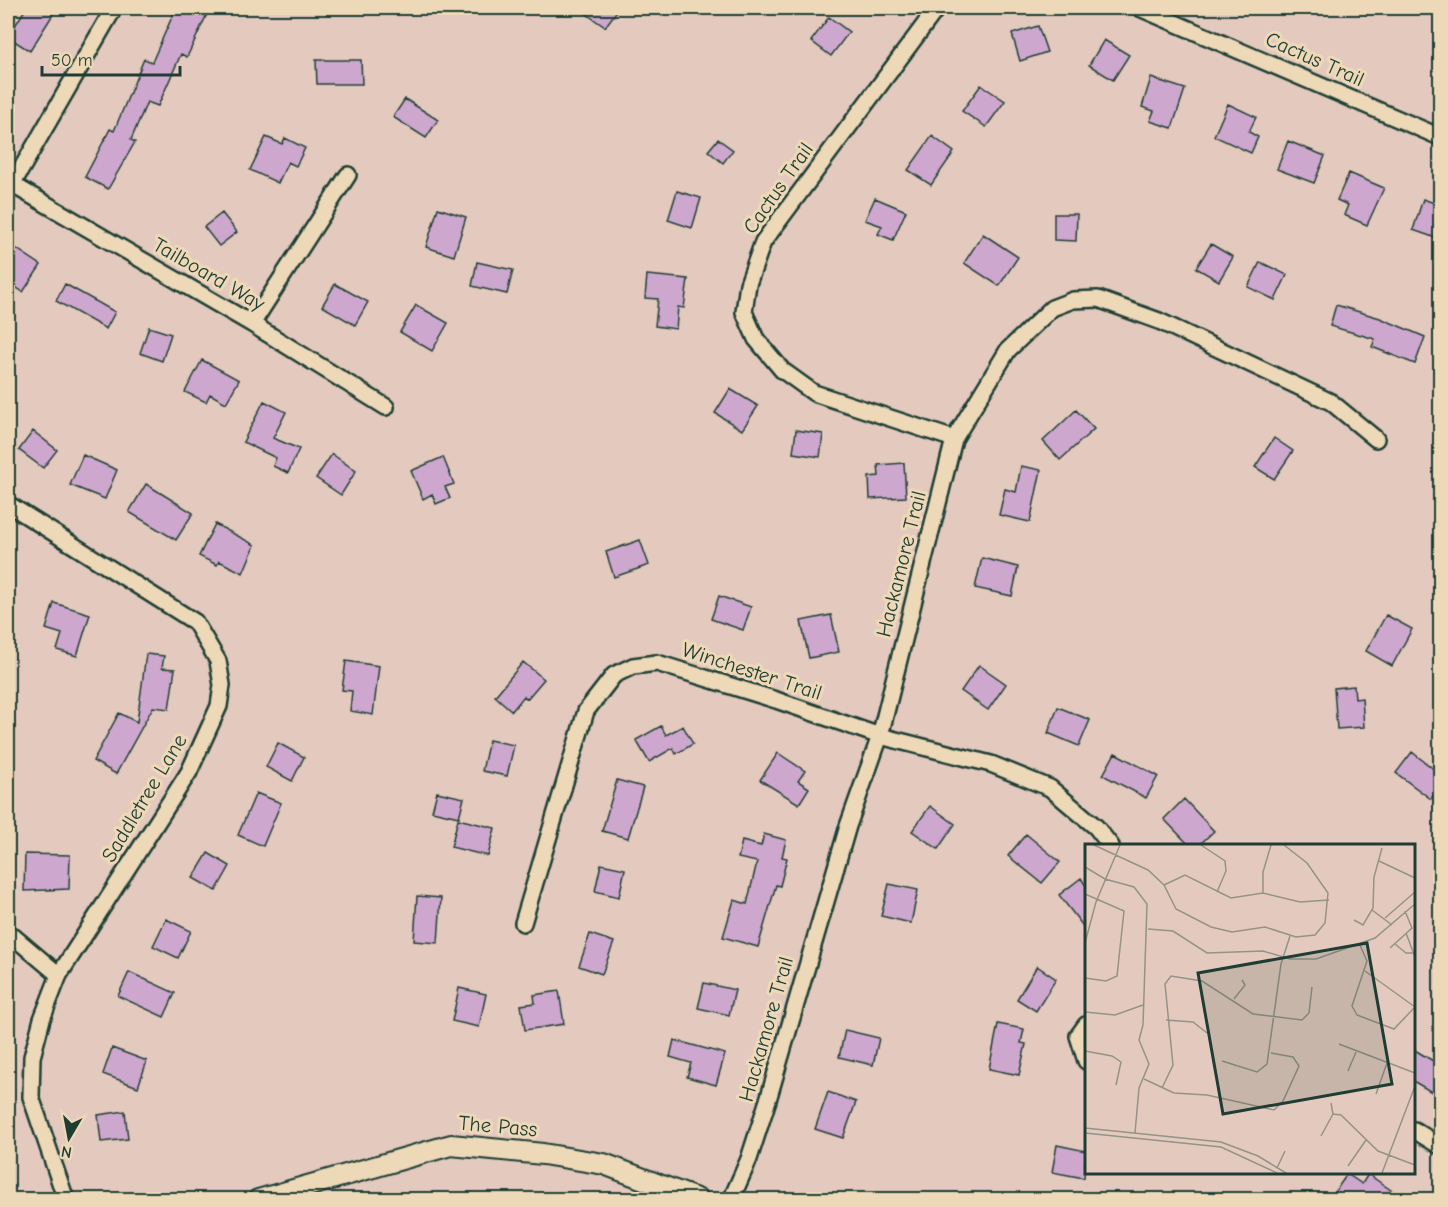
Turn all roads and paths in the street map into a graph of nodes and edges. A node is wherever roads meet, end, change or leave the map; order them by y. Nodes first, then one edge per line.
1 (114, 8) edge
2 (937, 8) edge
3 (1140, 8) edge
4 (1440, 137) edge
5 (348, 176) dead end
6 (10, 184) edge
7 (252, 324) junction
8 (386, 407) dead end
9 (954, 439) junction
10 (1376, 439) dead end
11 (8, 504) edge
12 (880, 736) junction
13 (1109, 844) edge
14 (523, 923) dead end
15 (8, 932) edge
16 (59, 975) junction
17 (1085, 1026) edge
18 (1085, 1058) edge
19 (1415, 1131) edge
20 (1440, 1146) edge
21 (66, 1200) edge
22 (258, 1200) edge
23 (699, 1200) edge
24 (731, 1200) edge

1 - 6 street
2 - 9 street, Cactus Trail
3 - 4 street, Cactus Trail
5 - 7 street
6 - 7 street, Tailboard Way
7 - 8 street, Tailboard Way
9 - 10 street, Hackamore Trail
9 - 12 street, Hackamore Trail
11 - 16 street, Saddletree Lane
12 - 13 street, Winchester Trail
12 - 14 street, Winchester Trail
12 - 24 street, Hackamore Trail
15 - 16 street
16 - 21 street, Saddletree Lane
17 - 18 street
19 - 20 street
22 - 23 street, The Pass

